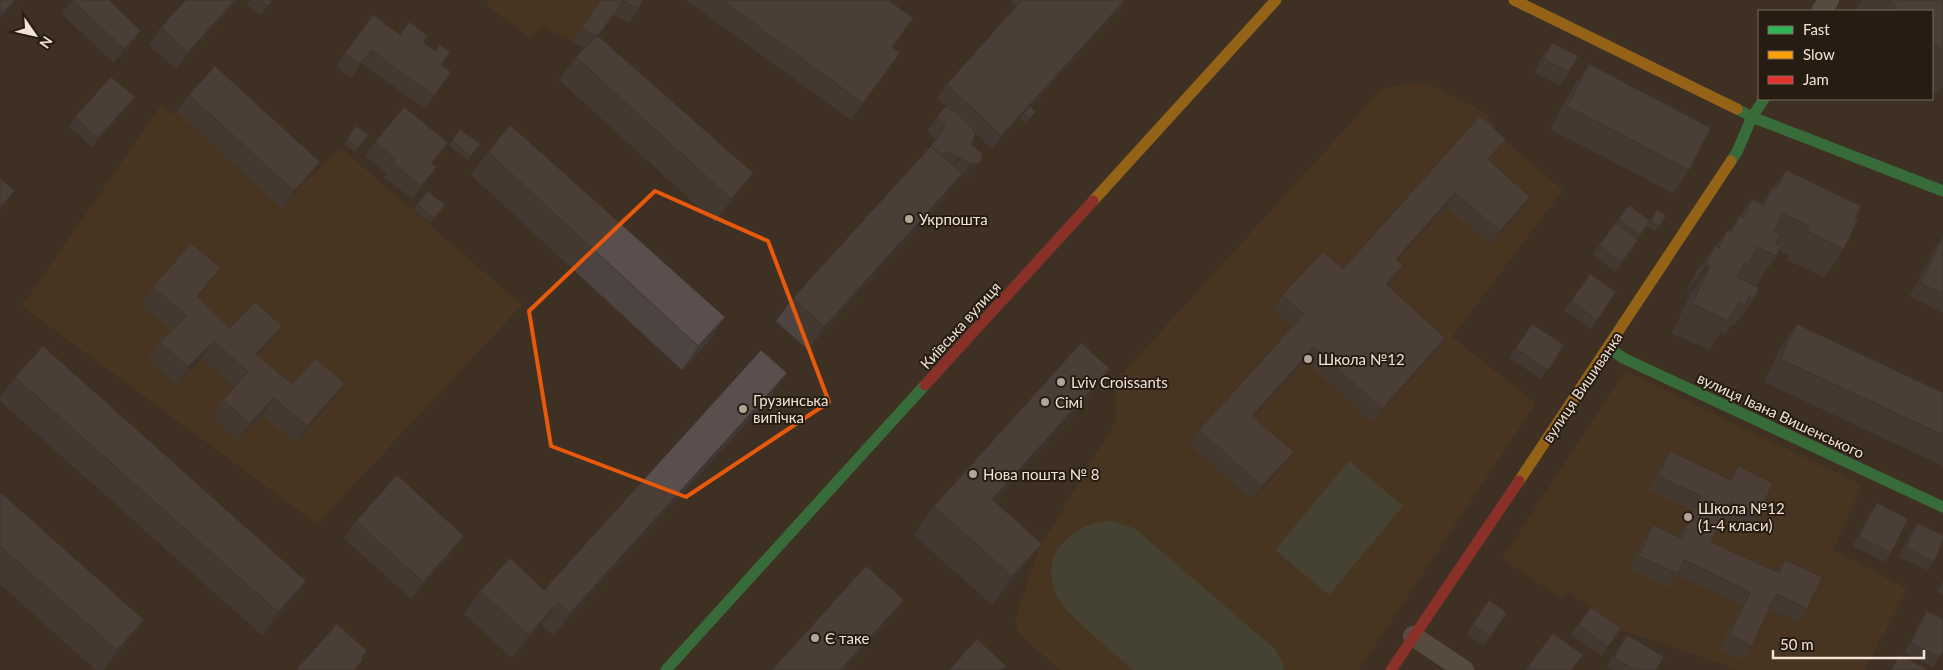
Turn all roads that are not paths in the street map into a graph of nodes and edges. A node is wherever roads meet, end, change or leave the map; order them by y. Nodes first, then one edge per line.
1 (1276, 0) edge
2 (1514, 0) edge
3 (1763, 100) edge
4 (1752, 117) junction
5 (1943, 191) edge
6 (1608, 347) junction
7 (1943, 507) edge
8 (1413, 636) junction
9 (666, 670) edge
10 (1391, 670) edge
11 (1464, 670) edge

1 - 9 main road, Київська вулиця
2 - 4 main road
3 - 4 main road, вулиця Вишиванка
4 - 5 main road
4 - 6 main road, вулиця Вишиванка
6 - 7 main road, вулиця Івана Вишенського
6 - 8 main road, вулиця Вишиванка
8 - 10 main road, вулиця Вишиванка
8 - 11 street

